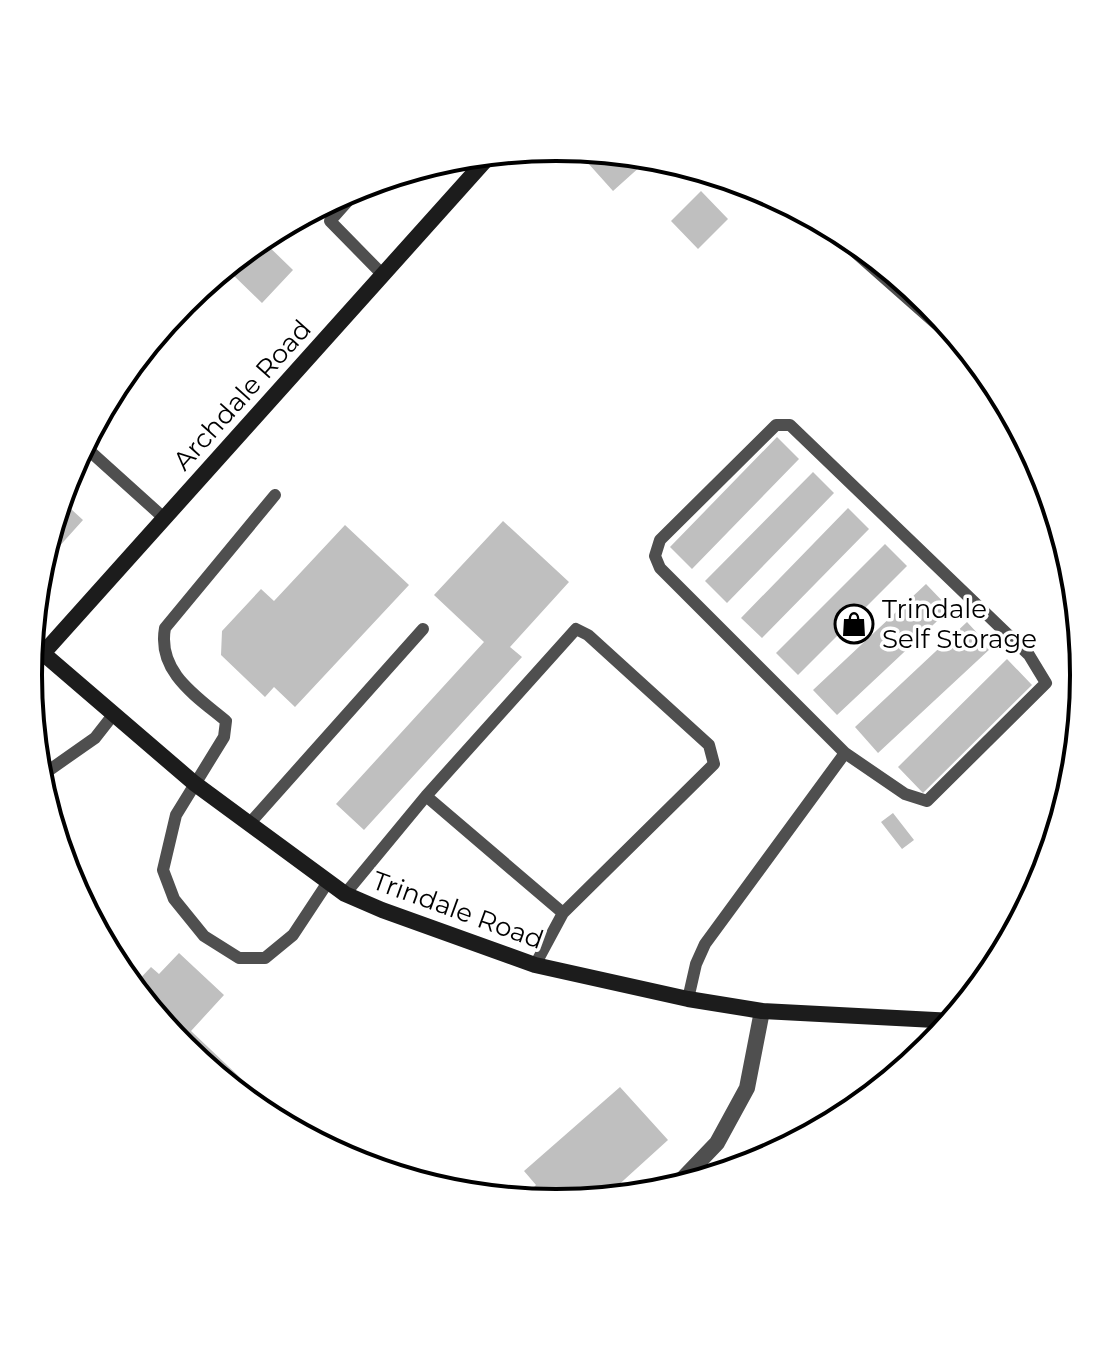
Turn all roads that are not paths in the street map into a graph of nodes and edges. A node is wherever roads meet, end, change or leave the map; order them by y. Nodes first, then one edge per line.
1 (480, 167) edge
2 (341, 209) edge
3 (383, 275) junction
4 (92, 454) edge
5 (275, 495) dead end
6 (164, 518) junction
7 (423, 629) dead end
8 (43, 642) edge
9 (43, 653) edge
10 (113, 715) junction
11 (845, 753) junction
12 (51, 769) edge
13 (194, 783) junction
14 (426, 796) junction
15 (249, 824) junction
16 (328, 882) junction
17 (345, 894) junction
18 (563, 913) junction
19 (535, 965) junction
20 (688, 999) junction
21 (762, 1011) junction
22 (938, 1020) edge
23 (689, 1172) edge

1 - 3 main road, Archdale Road
2 - 3 lane
3 - 6 main road, Archdale Road
4 - 6 lane
5 - 13 lane
6 - 8 main road, Archdale Road
7 - 15 lane
9 - 10 main road, Trindale Road
10 - 12 lane
10 - 13 main road, Trindale Road
11 - 11 lane
11 - 20 lane
13 - 15 main road, Trindale Road
13 - 16 lane
14 - 17 lane
14 - 18 lane
14 - 18 lane
15 - 16 main road, Trindale Road
16 - 17 main road, Trindale Road
17 - 19 main road, Trindale Road
18 - 19 lane
19 - 20 main road, Trindale Road
20 - 21 main road, Trindale Road
21 - 22 main road, Trindale Road
21 - 23 street

